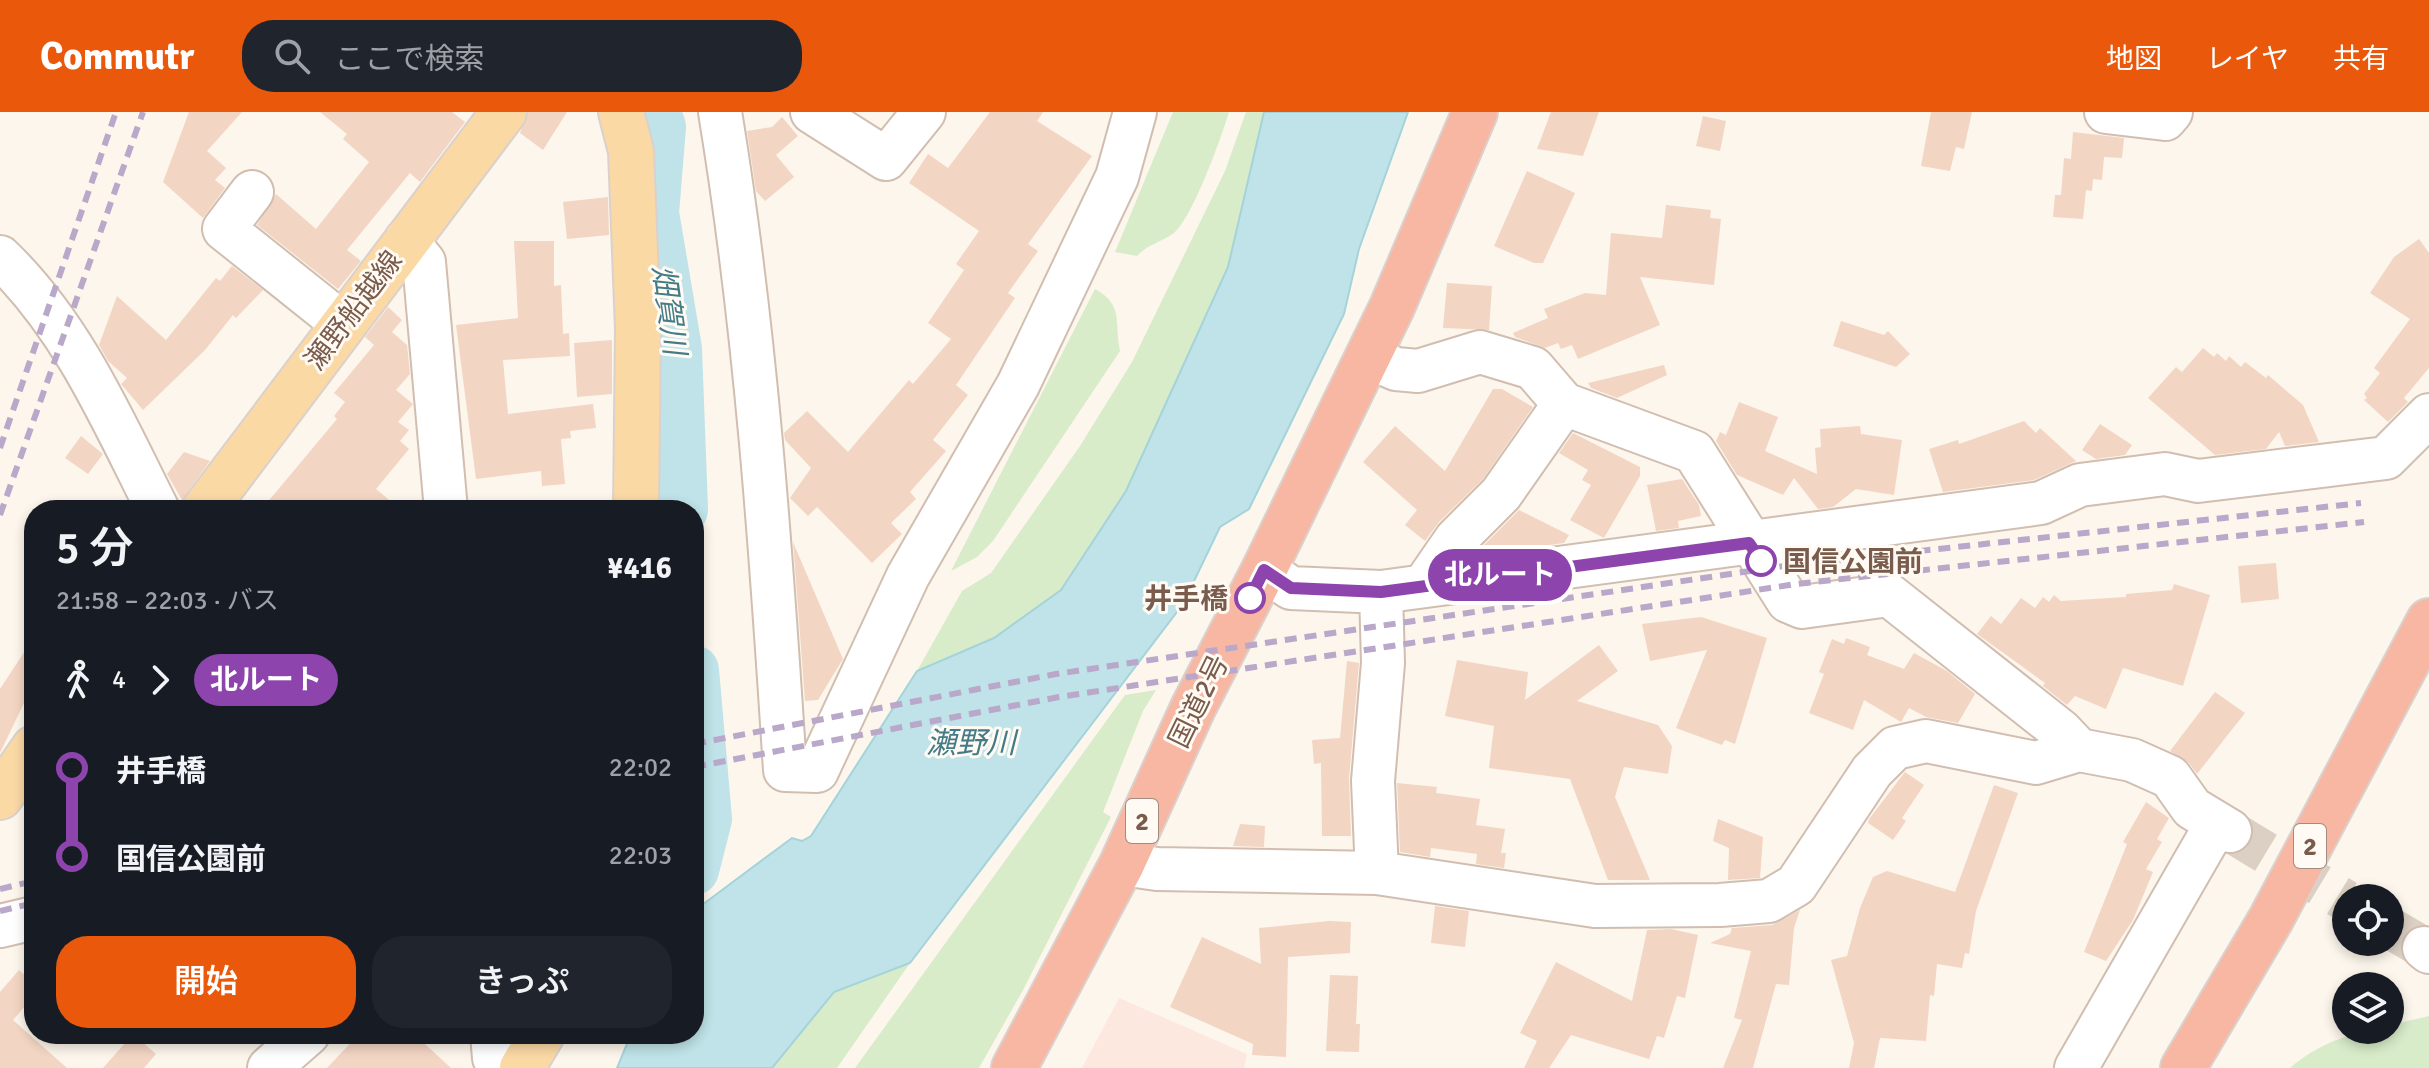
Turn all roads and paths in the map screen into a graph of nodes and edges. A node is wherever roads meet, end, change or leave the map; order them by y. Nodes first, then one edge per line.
1 (504, 112) edge
2 (621, 112) edge
3 (720, 112) edge
4 (812, 112) edge
5 (924, 112) edge
6 (1135, 112) edge
7 (1150, 112) edge
8 (1475, 112) edge
9 (2106, 112) edge
10 (2171, 112) edge
11 (1122, 157) junction
12 (252, 192) dead end
13 (406, 240) junction
14 (0, 257) edge
15 (343, 324) junction
16 (1368, 357) junction
17 (1564, 404) junction
18 (2429, 415) edge
19 (153, 500) edge
20 (211, 500) edge
21 (445, 500) edge
22 (636, 500) edge
23 (1749, 543) junction
24 (1264, 570) junction
25 (1425, 584) junction
26 (1381, 592) junction
27 (2429, 621) edge
28 (2079, 750) junction
29 (24, 762) edge
30 (0, 797) edge
31 (1122, 864) junction
32 (1377, 873) junction
33 (24, 920) edge
34 (0, 926) edge
35 (297, 1044) edge
36 (493, 1044) edge
37 (536, 1044) edge
38 (269, 1068) edge
39 (500, 1068) edge
40 (522, 1068) edge
41 (1014, 1068) edge
42 (2076, 1068) edge
43 (2183, 1068) edge

1 - 13 main road, 瀬野船越線
2 - 22 main road
3 - 11 street
4 - 5 street
6 - 11 street
7 - 11 street
8 - 16 highway, 国道2号 / 2
9 - 10 street
12 - 15 street
13 - 15 main road, 瀬野船越線
13 - 21 street
14 - 19 street
15 - 20 main road, 瀬野船越線
16 - 17 street
16 - 24 highway, 国道2号 / 2
17 - 23 street
17 - 25 street
18 - 23 street
23 - 25 street
23 - 28 street
24 - 26 street
24 - 31 highway, 国道2号 / 2
25 - 26 street
26 - 32 street
27 - 43 highway, 2
28 - 32 street
28 - 42 street
29 - 30 main road
31 - 32 street
31 - 41 highway, 国道2号 / 2
33 - 34 street
35 - 38 street
36 - 39 street
37 - 40 main road

